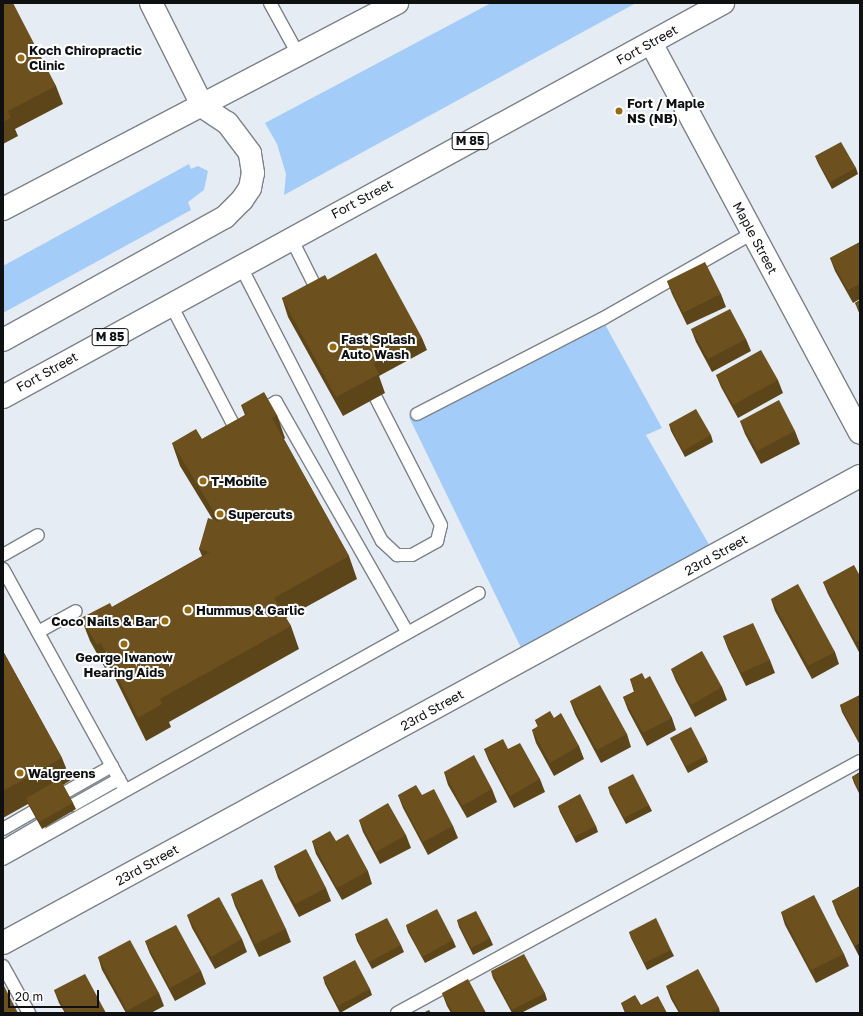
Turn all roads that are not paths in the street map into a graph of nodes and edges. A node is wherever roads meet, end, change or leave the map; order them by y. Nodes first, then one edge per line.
1 (151, 3) edge
2 (270, 3) edge
3 (397, 3) edge
4 (723, 3) edge
5 (651, 42) junction
6 (299, 56) junction
7 (203, 107) junction
8 (3, 210) edge
9 (752, 233) junction
10 (291, 238) junction
11 (240, 265) junction
12 (321, 298) edge
13 (170, 304) junction
14 (3, 340) edge
15 (3, 397) edge
16 (376, 398) edge
17 (417, 414) dead end
18 (234, 426) junction
19 (222, 432) edge
20 (860, 433) edge
21 (860, 476) edge
22 (38, 535) dead end
23 (3, 555) edge
24 (3, 570) edge
25 (479, 593) dead end
26 (76, 611) dead end
27 (38, 632) junction
28 (407, 632) junction
29 (860, 761) edge
30 (112, 766) junction
31 (119, 778) junction
32 (125, 790) junction
33 (66, 792) edge
34 (73, 805) edge
35 (33, 812) edge
36 (40, 825) edge
37 (3, 829) edge
38 (3, 847) edge
39 (3, 859) edge
40 (3, 943) edge
41 (3, 966) edge
42 (29, 1013) edge
43 (397, 1013) edge

1 - 7 main road
2 - 6 lane
3 - 6 main road
4 - 5 main road, Fort Street / M 85
5 - 9 main road, Maple Street
5 - 10 main road, Fort Street / M 85
6 - 7 main road
7 - 8 main road
7 - 14 main road
9 - 17 lane
9 - 20 main road, Maple Street
10 - 11 main road, Fort Street / M 85
10 - 12 lane
11 - 13 main road, Fort Street / M 85
11 - 16 lane
13 - 15 main road, Fort Street / M 85
13 - 18 lane
18 - 19 lane
18 - 28 lane
21 - 40 main road, 23rd Street
22 - 23 lane
24 - 27 lane
25 - 28 lane
26 - 27 lane
27 - 30 lane
28 - 32 lane
29 - 43 lane
30 - 31 lane
30 - 33 lane
31 - 32 lane
31 - 34 lane
32 - 39 lane
35 - 37 lane
36 - 38 lane
41 - 42 lane

